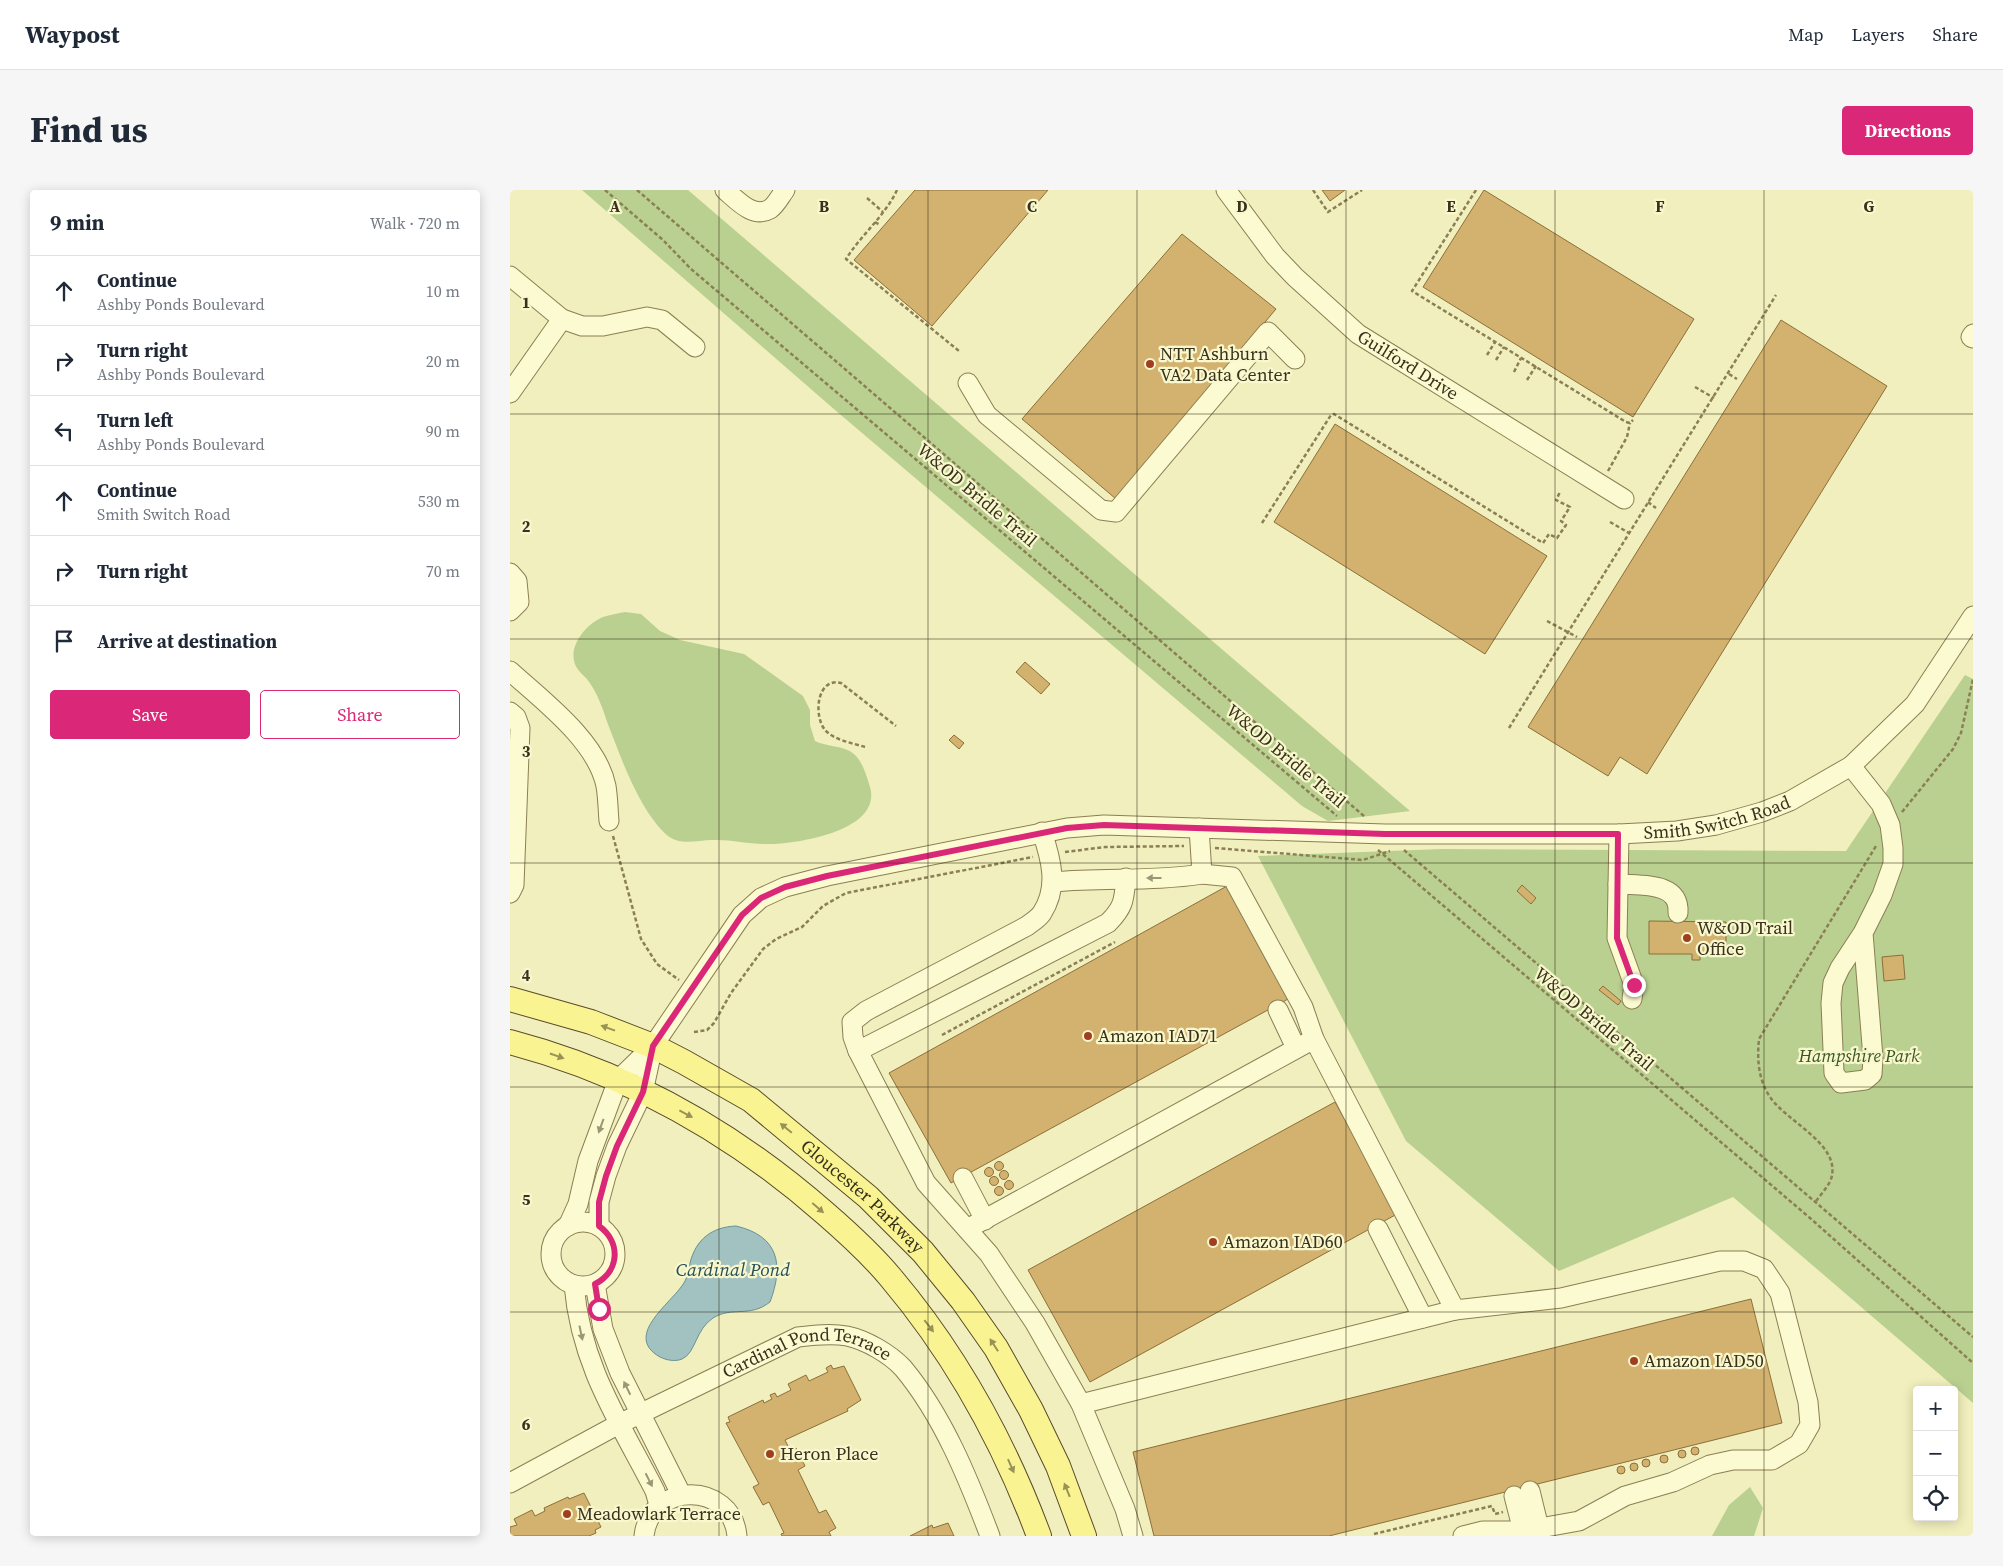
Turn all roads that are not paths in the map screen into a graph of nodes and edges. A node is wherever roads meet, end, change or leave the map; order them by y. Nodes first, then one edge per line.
1 (725, 190) edge
2 (785, 190) edge
3 (1226, 190) edge
4 (510, 276) edge
5 (562, 319) junction
6 (1973, 334) edge
7 (1973, 338) edge
8 (695, 347) dead end
9 (1295, 359) dead end
10 (968, 383) dead end
11 (510, 393) edge
12 (1624, 499) dead end
13 (510, 573) edge
14 (510, 611) edge
15 (1972, 620) edge
16 (510, 671) edge
17 (510, 712) edge
18 (1851, 766) junction
19 (609, 821) road end
20 (1042, 832) junction
21 (1618, 834) junction
22 (1200, 837) junction
23 (1202, 874) junction
24 (1126, 878) junction
25 (1054, 882) junction
26 (1618, 884) junction
27 (510, 893) edge
28 (1678, 913) dead end
29 (1863, 933) junction
30 (510, 999) edge
31 (1632, 999) dead end
32 (1278, 1010) dead end
33 (1314, 1039) junction
34 (510, 1042) edge
35 (653, 1046) junction
36 (1296, 1048) junction
37 (858, 1051) junction
38 (618, 1080) junction
39 (643, 1092) junction
40 (969, 1177) dead end
41 (990, 1217) junction
42 (568, 1226) junction
43 (599, 1226) junction
44 (967, 1229) junction
45 (1378, 1229) dead end
46 (595, 1284) junction
47 (574, 1285) junction
48 (1455, 1310) junction
49 (1423, 1318) junction
50 (1081, 1404) junction
51 (639, 1414) junction
52 (619, 1424) junction
53 (510, 1483) edge
54 (681, 1494) junction
55 (1518, 1499) road end
56 (659, 1506) junction
57 (1531, 1530) junction
58 (644, 1536) edge
59 (737, 1536) edge
60 (990, 1536) edge
61 (1039, 1536) edge
62 (1084, 1536) edge
63 (1134, 1536) edge
64 (1463, 1536) edge

1 - 2 street
3 - 12 street, Guilford Drive
4 - 5 street
5 - 8 street
5 - 11 street
6 - 7 street
9 - 10 street
13 - 14 street
15 - 18 street, Smith Switch Road
16 - 19 street
17 - 27 street
18 - 21 street, Smith Switch Road
18 - 29 street
20 - 22 street, Smith Switch Road
20 - 25 street
20 - 35 street, Smith Switch Road
21 - 22 street, Smith Switch Road
21 - 26 street
22 - 23 street
23 -> 24 street
23 - 33 street
24 - 25 street
24 - 37 street
25 - 37 street
26 - 28 street
26 - 31 street
29 - 29 street
35 -> 30 main road, Gloucester Parkway
32 - 36 street
33 - 36 street
33 - 48 street
34 -> 38 main road, Gloucester Parkway
35 - 38 street, Smith Switch Road
35 - 39 street, Smith Switch Road
62 -> 35 main road, Gloucester Parkway
36 - 41 street
37 - 44 street
38 - 39 main road, Gloucester Parkway
38 -> 42 street
39 - 43 street, Smith Switch Road
39 -> 61 main road, Gloucester Parkway
40 - 41 street
41 - 44 street
42 - 43 street
42 - 47 street
43 - 46 street
44 - 50 street
45 - 49 street
46 - 47 street
51 -> 46 street
47 -> 52 street
48 - 49 street
48 - 57 street
49 - 50 street
50 - 63 street
51 - 52 street, Cardinal Pond Terrace
51 - 54 street
51 - 60 street, Cardinal Pond Terrace
52 - 53 street, Cardinal Pond Terrace
52 -> 56 street
54 - 56 street
54 - 59 street
55 - 57 street
56 - 58 street
57 - 64 street

